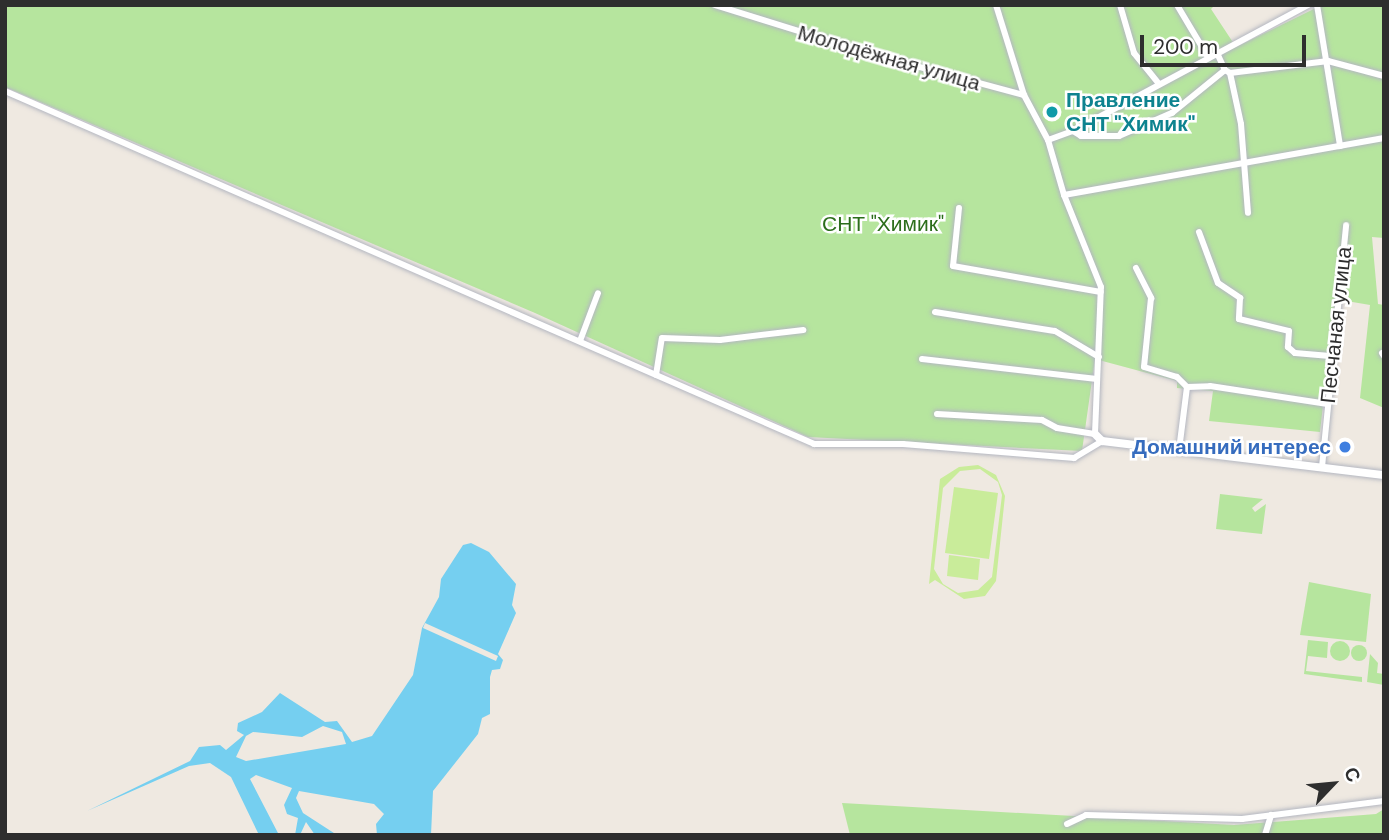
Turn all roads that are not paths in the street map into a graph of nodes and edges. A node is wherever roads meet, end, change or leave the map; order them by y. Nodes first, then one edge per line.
1 (715, 5) edge
2 (996, 5) edge
3 (1120, 5) edge
4 (1177, 5) edge
5 (1308, 5) edge
6 (1317, 5) edge
7 (1217, 53) junction
8 (1209, 57) junction
9 (1328, 61) junction
10 (1227, 71) junction
11 (1384, 76) edge
12 (1159, 83) junction
13 (5, 91) edge
14 (1024, 95) junction
15 (1073, 131) junction
16 (1384, 138) edge
17 (1048, 140) junction
18 (1340, 146) junction
19 (1242, 163) junction
20 (1064, 195) junction
21 (959, 208) dead end
22 (1248, 213) dead end
23 (1346, 225) dead end
24 (1199, 232) dead end
25 (1136, 268) dead end
26 (1101, 292) junction
27 (598, 293) dead end
28 (935, 312) dead end
29 (803, 330) dead end
30 (580, 341) junction
31 (1333, 356) junction
32 (1099, 357) junction
33 (922, 359) dead end
34 (656, 375) junction
35 (1097, 379) junction
36 (1187, 387) junction
37 (1328, 404) junction
38 (937, 414) dead end
39 (1095, 434) junction
40 (1102, 441) junction
41 (1179, 450) junction
42 (1322, 467) junction
43 (1384, 475) edge
44 (1384, 801) edge
45 (1271, 815) junction
46 (1068, 824) dead end
47 (1265, 835) edge

1 - 14 street, Молодёжная улица
2 - 14 street
3 - 12 street
4 - 8 street
5 - 7 street
6 - 9 street
7 - 8 street
7 - 10 street
8 - 12 street
9 - 10 street
9 - 11 street
9 - 18 street
10 - 15 street
10 - 19 street
12 - 15 street
13 - 30 street
14 - 17 street
15 - 17 street
16 - 18 street
17 - 20 street
18 - 19 street
19 - 20 street
19 - 22 street
20 - 26 street
21 - 26 street
23 - 31 street, Песчаная улица
24 - 31 street
25 - 36 street
26 - 32 street
27 - 30 street
28 - 32 street
29 - 34 street
30 - 34 street
31 - 37 street, Песчаная улица
32 - 35 street
33 - 35 street
34 - 40 street
35 - 39 street
36 - 37 street
36 - 41 street
37 - 42 street, Песчаная улица
38 - 39 street
39 - 40 street
40 - 41 street
41 - 42 street
42 - 43 street
44 - 45 street
45 - 46 street
45 - 47 street

